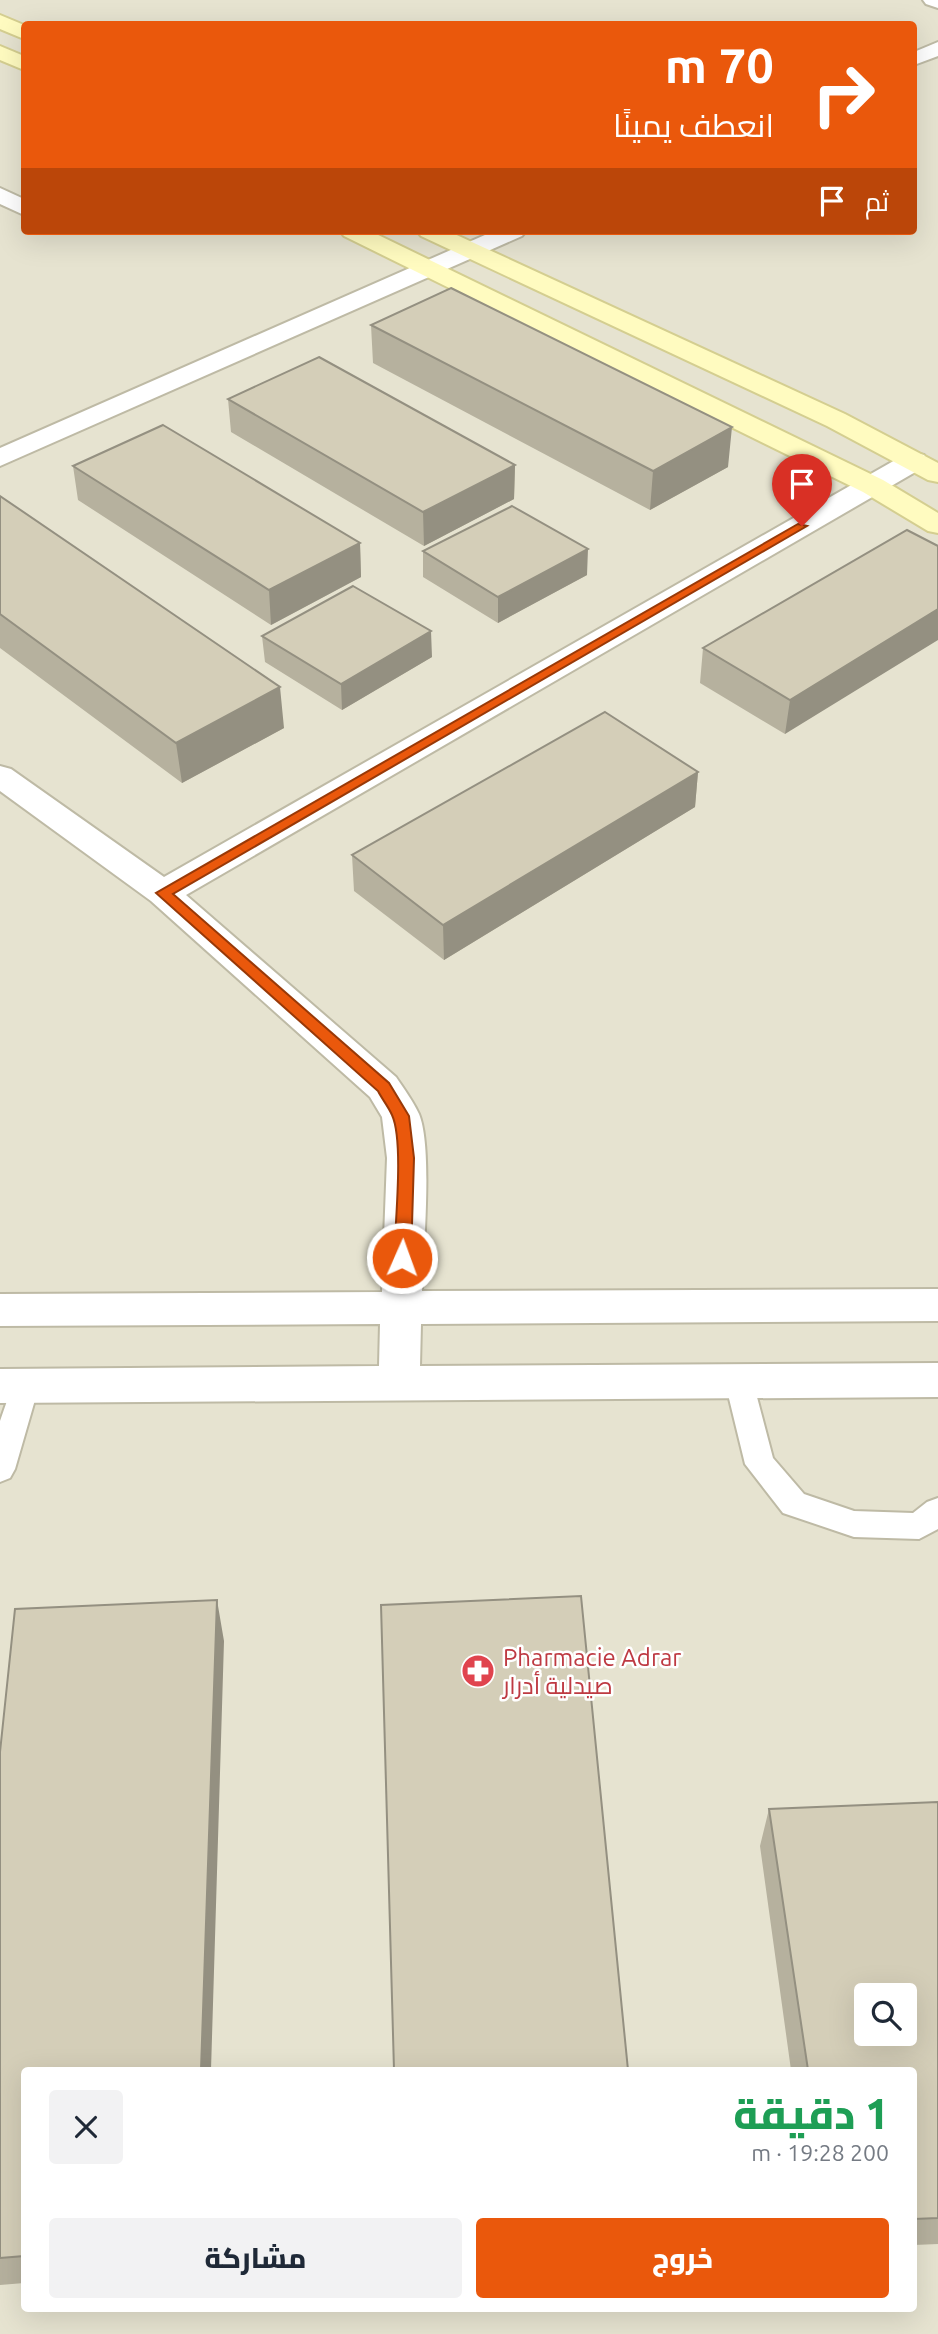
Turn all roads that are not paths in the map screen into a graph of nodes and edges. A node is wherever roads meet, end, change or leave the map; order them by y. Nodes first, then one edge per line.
1 (0, 21) edge
2 (21, 32) edge
3 (938, 48) edge
4 (0, 52) edge
5 (917, 58) edge
6 (21, 62) edge
7 (0, 195) edge
8 (21, 206) edge
9 (360, 235) edge
10 (438, 235) edge
11 (505, 235) edge
12 (470, 250) junction
13 (425, 269) junction
14 (0, 458) edge
15 (926, 468) edge
16 (873, 486) junction
17 (938, 525) edge
18 (0, 776) edge
19 (163, 893) junction
20 (938, 1305) edge
21 (401, 1308) junction
22 (0, 1310) edge
23 (938, 1380) edge
24 (739, 1382) junction
25 (399, 1383) junction
26 (13, 1386) edge
27 (0, 1469) edge
28 (938, 1511) edge

1 - 2 street
3 - 5 street
4 - 6 street
7 - 8 street
9 - 13 street
10 - 12 street
11 - 12 street
12 - 13 street
12 - 15 street
13 - 14 street
13 - 16 street
15 - 16 street
16 - 17 street
16 - 19 street
18 - 19 street
19 - 21 street
20 - 21 street
21 - 22 street
21 - 25 street
23 - 24 street
24 - 25 street
24 - 28 lane
25 - 26 street
26 - 27 lane

